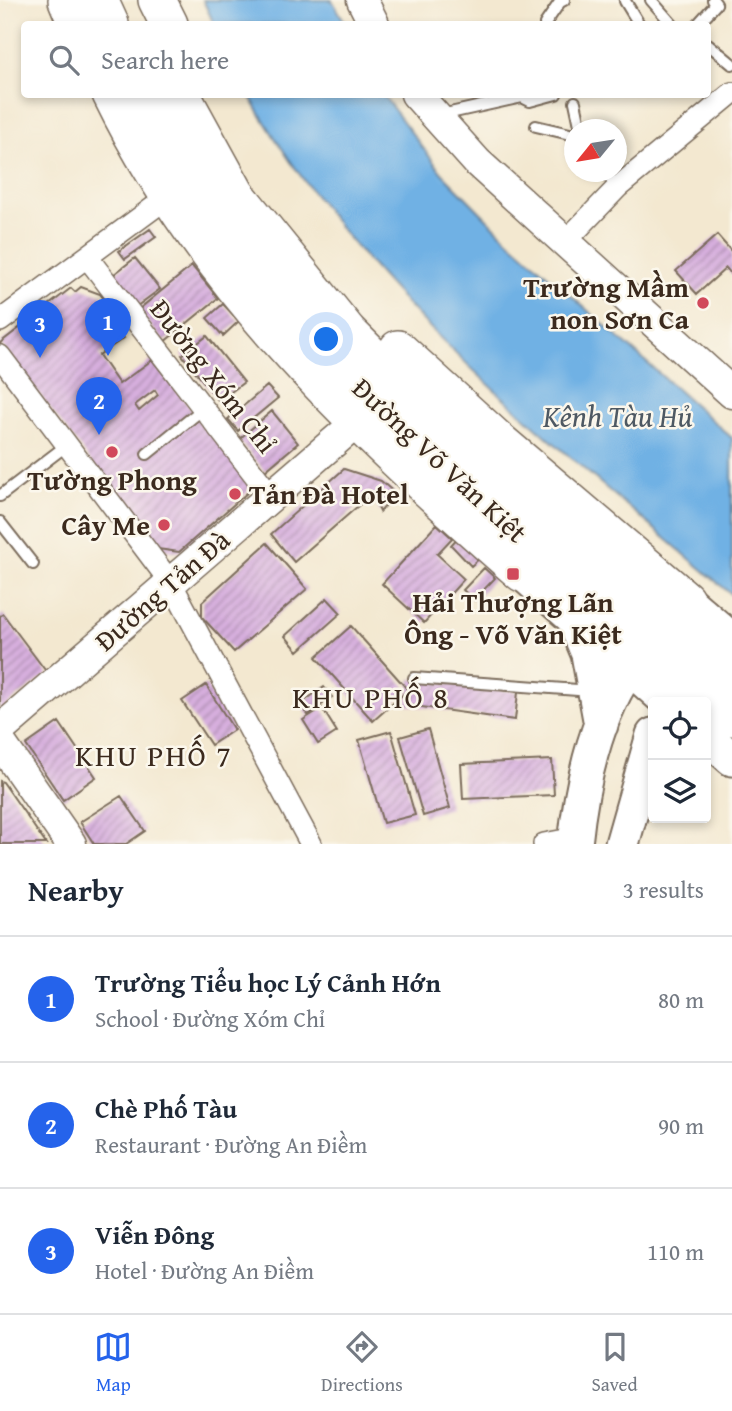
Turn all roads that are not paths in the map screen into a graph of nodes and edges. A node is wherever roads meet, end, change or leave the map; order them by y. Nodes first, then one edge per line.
1 (66, 0) edge
2 (99, 0) edge
3 (362, 0) edge
4 (564, 0) edge
5 (651, 0) edge
6 (728, 0) edge
7 (625, 1) edge
8 (714, 2) edge
9 (142, 12) edge
10 (76, 21) edge
11 (372, 21) edge
12 (547, 21) edge
13 (637, 21) edge
14 (669, 21) edge
15 (700, 21) edge
16 (711, 46) edge
17 (732, 64) edge
18 (732, 93) edge
19 (113, 98) edge
20 (145, 98) edge
21 (183, 98) edge
22 (206, 98) edge
23 (503, 98) edge
24 (576, 102) dead end
25 (426, 106) edge
26 (579, 119) edge
27 (536, 125) dead end
28 (564, 132) edge
29 (627, 168) edge
30 (609, 182) edge
31 (167, 197) junction
32 (564, 243) junction
33 (87, 257) junction
34 (0, 321) edge
35 (0, 356) edge
36 (726, 384) edge
37 (204, 408) junction
38 (356, 422) junction
39 (67, 445) junction
40 (147, 454) dead end
41 (2, 490) edge
42 (271, 496) junction
43 (0, 522) edge
44 (33, 564) dead end
45 (522, 573) joint
46 (171, 583) junction
47 (640, 653) junction
48 (704, 671) edge
49 (414, 678) dead end
50 (732, 719) edge
51 (711, 722) edge
52 (0, 730) edge
53 (711, 741) edge
54 (0, 742) edge
55 (648, 756) edge
56 (732, 760) edge
57 (711, 761) edge
58 (648, 802) edge
59 (624, 833) edge
60 (565, 842) edge
61 (71, 844) edge
62 (311, 844) edge

1 - 10 highway
2 - 9 highway
3 - 11 street
4 - 12 lane
5 - 14 lane
6 - 8 lane
7 - 13 lane
8 - 15 lane
16 - 17 lane
18 - 29 street
19 - 31 highway, Đường Võ Văn Kiệt
20 - 47 highway, Đường Võ Văn Kiệt
21 - 47 highway, Đường Võ Văn Kiệt
22 - 47 highway, Đường Võ Văn Kiệt
23 - 25 lane
24 - 26 lane
25 - 32 street
27 - 28 lane
30 - 32 street
31 - 33 street
31 - 38 highway, Đường Võ Văn Kiệt
32 - 36 street
33 - 34 street
33 - 37 street, Đường Xóm Chỉ
35 - 39 street
37 - 40 lane
37 - 42 street, Đường Xóm Chỉ
38 - 42 street, Đường Tản Đà
38 - 45 highway, Đường Võ Văn Kiệt
39 - 41 lane
39 - 46 street
42 - 46 street, Đường Tản Đà
43 - 44 lane
45 - 47 main road, Đường Võ Văn Kiệt
46 - 52 street, Đường Tản Đà
46 - 62 street
47 - 48 highway, Đường Võ Văn Kiệt
47 - 48 main road, Đường Võ Văn Kiệt
47 - 49 lane
47 - 60 main road
48 - 50 highway, Đường Võ Văn Kiệt
50 - 51 main road
53 - 56 main road
54 - 61 street
55 - 59 main road
56 - 57 main road
58 - 59 main road

